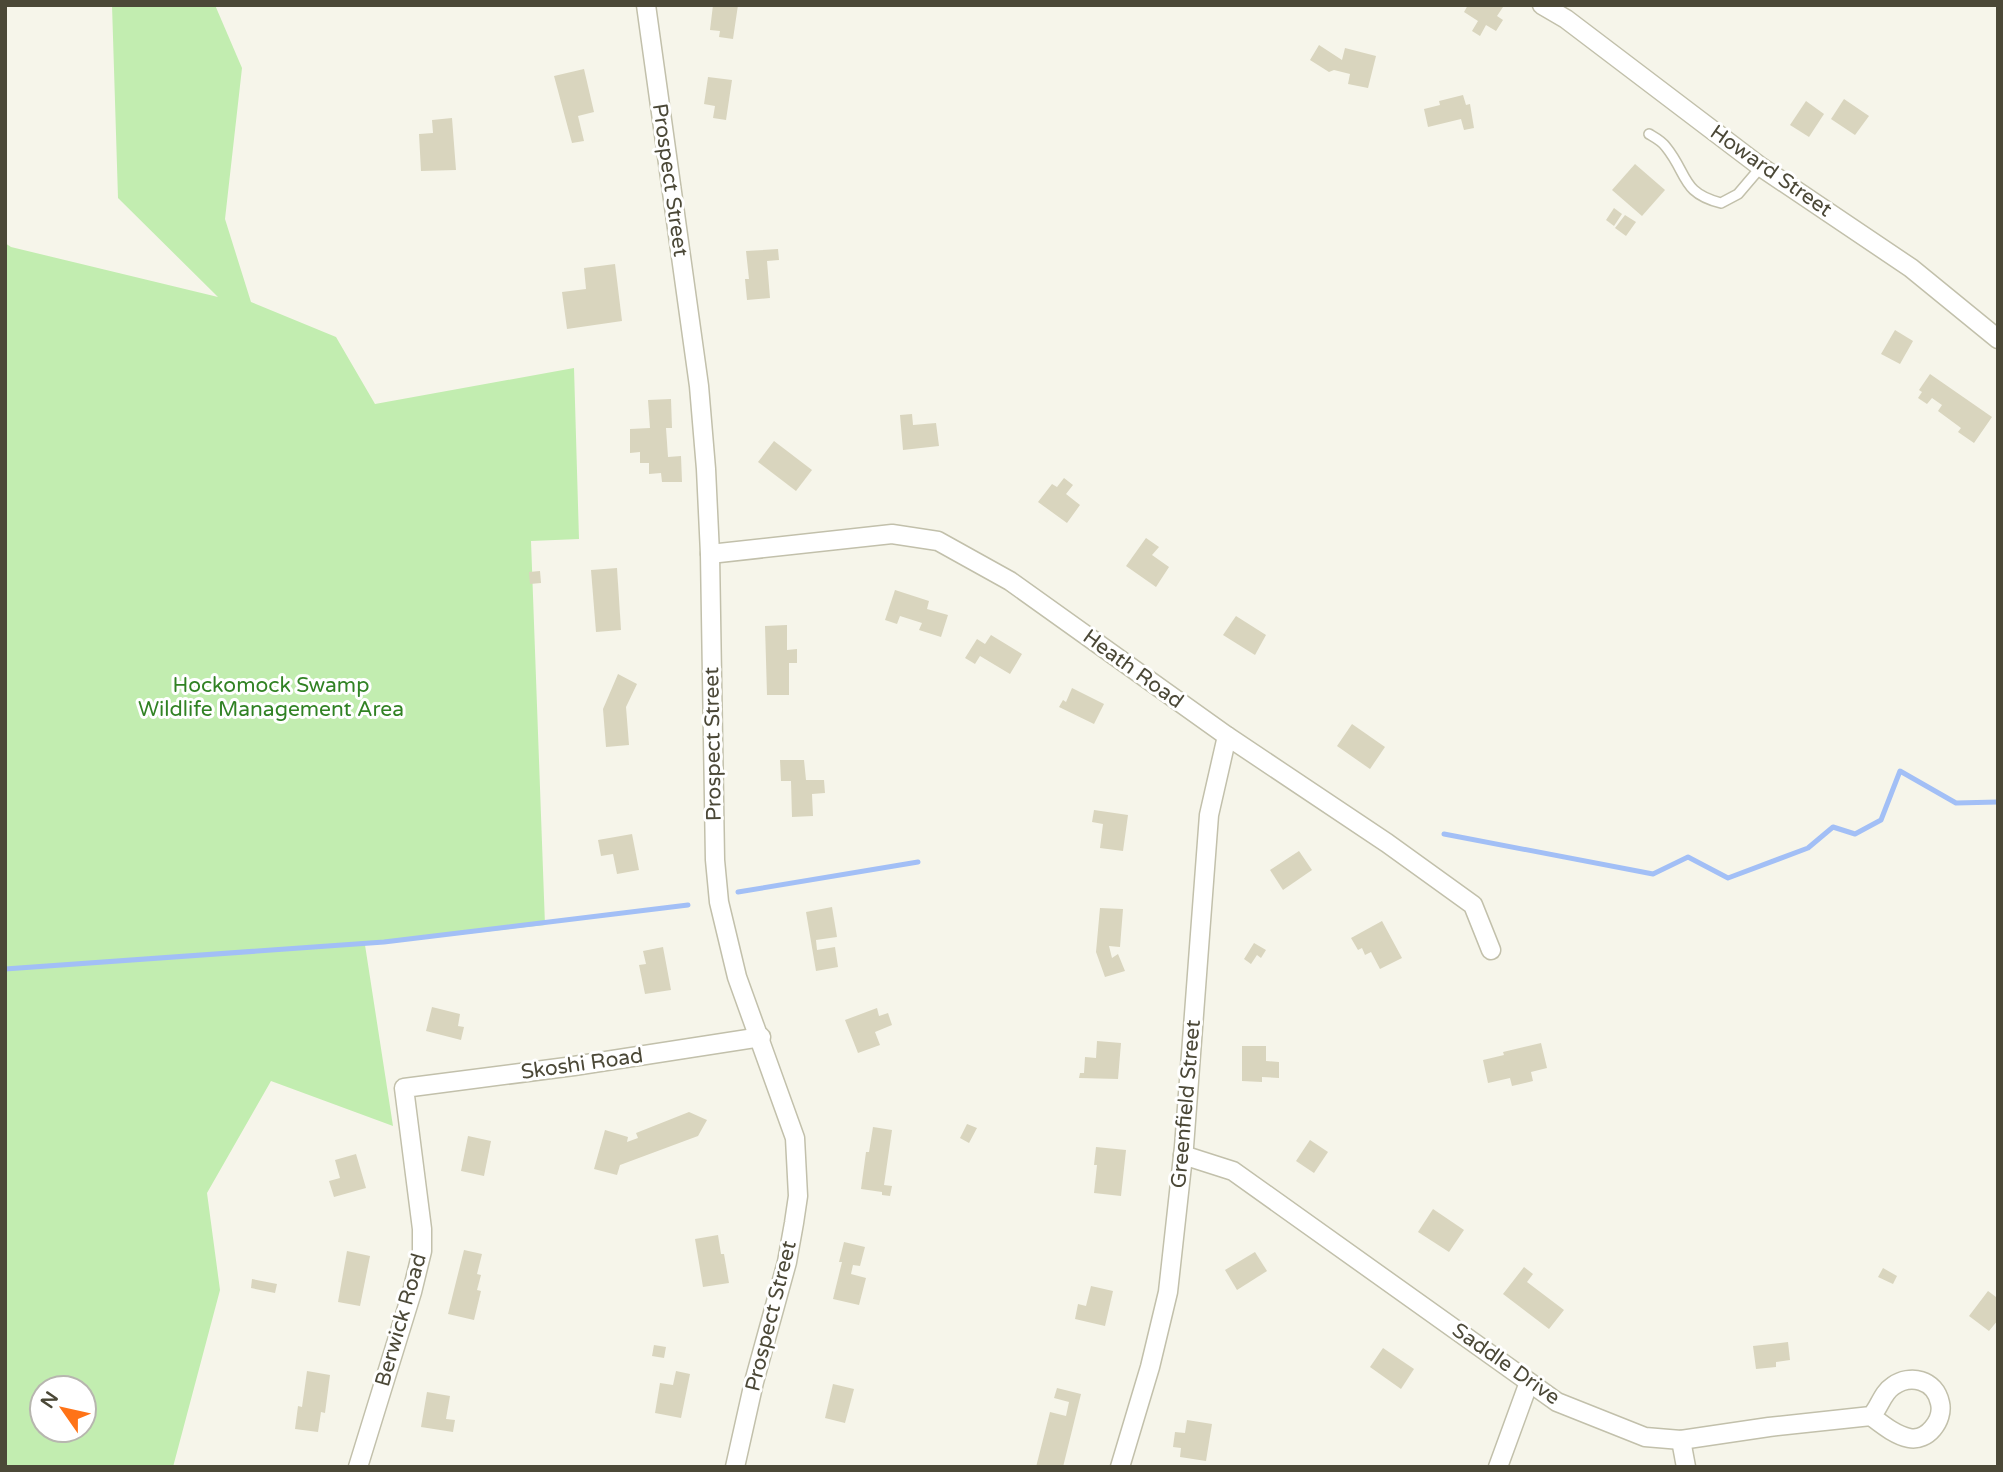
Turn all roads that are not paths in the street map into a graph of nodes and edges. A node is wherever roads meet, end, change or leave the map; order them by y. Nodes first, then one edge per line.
1 (646, 5) edge
2 (1542, 5) edge
3 (1649, 134) dead end
4 (1761, 167) junction
5 (1998, 339) edge
6 (710, 554) junction
7 (1227, 736) junction
8 (1491, 950) dead end
9 (761, 1037) junction
10 (404, 1088) joint
11 (1183, 1155) junction
12 (1529, 1382) junction
13 (1871, 1416) dead end
14 (1681, 1440) junction
15 (358, 1467) edge
16 (735, 1467) edge
17 (1120, 1467) edge
18 (1498, 1467) edge
19 (1686, 1467) edge

1 - 6 street, Prospect Street
2 - 4 street, Howard Street
3 - 4 lane
4 - 5 street, Howard Street
6 - 7 street, Heath Road
6 - 9 street, Prospect Street
7 - 8 street, Heath Road
7 - 11 street, Greenfield Street
9 - 10 street, Skoshi Road
9 - 16 street, Prospect Street
10 - 15 street, Berwick Road
11 - 12 street, Saddle Drive
11 - 17 street, Greenfield Street
12 - 14 street, Saddle Drive
12 - 18 street
13 - 14 street, Saddle Drive
14 - 19 street

